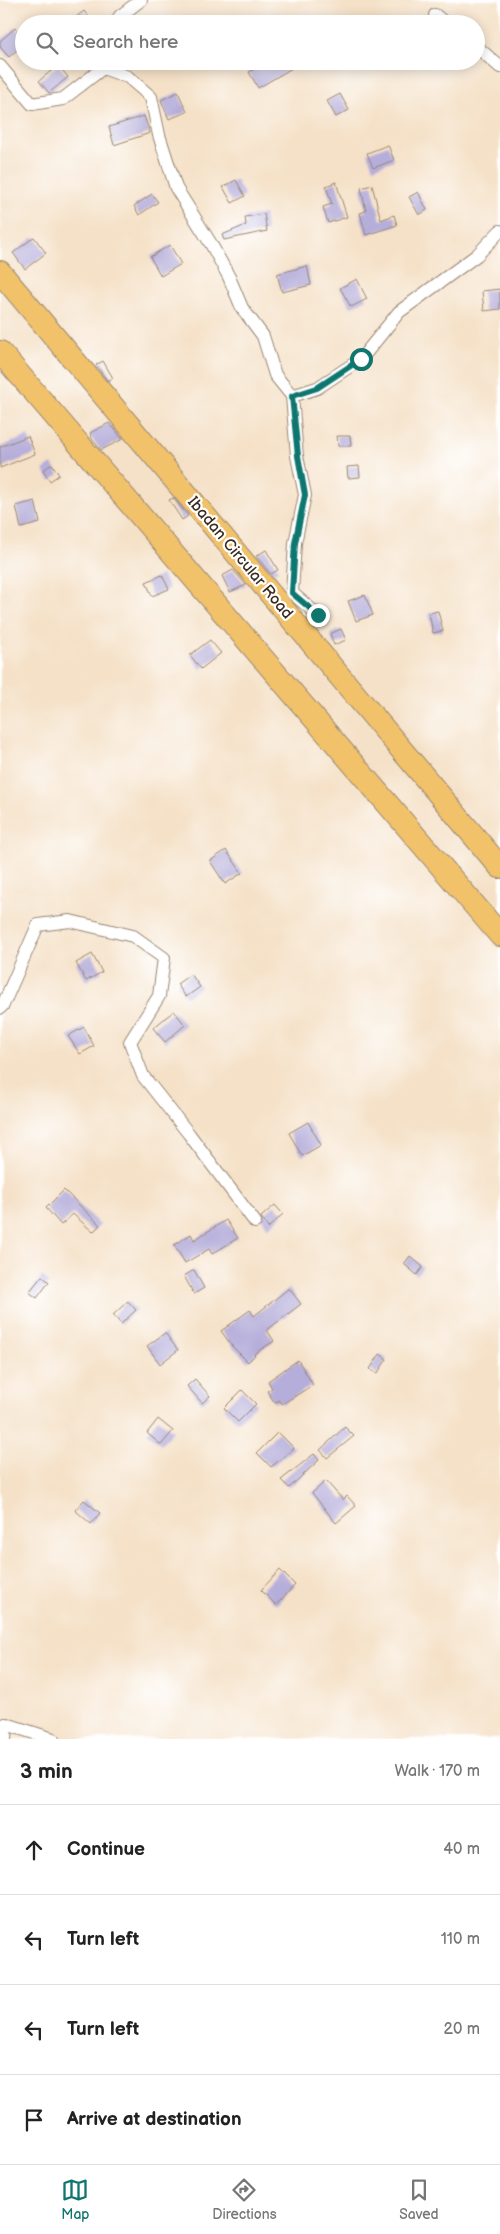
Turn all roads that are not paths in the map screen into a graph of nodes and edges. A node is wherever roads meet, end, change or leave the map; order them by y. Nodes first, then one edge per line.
1 (141, 0) edge
2 (121, 15) edge
3 (485, 54) edge
4 (0, 66) edge
5 (500, 67) edge
6 (97, 70) edge
7 (113, 70) edge
8 (500, 231) edge
9 (0, 272) edge
10 (0, 352) edge
11 (292, 396) junction
12 (318, 615) dead end
13 (500, 867) edge
14 (500, 935) edge
15 (0, 1008) edge
16 (255, 1222) dead end
17 (3, 1725) edge
18 (5, 1739) edge
19 (53, 1739) edge

1 - 2 street
3 - 5 street
4 - 6 street
7 - 11 street
8 - 11 street
9 - 13 highway, Ibadan Circular Road
10 - 14 highway
11 - 12 street
15 - 16 street
17 - 18 street
17 - 19 street

